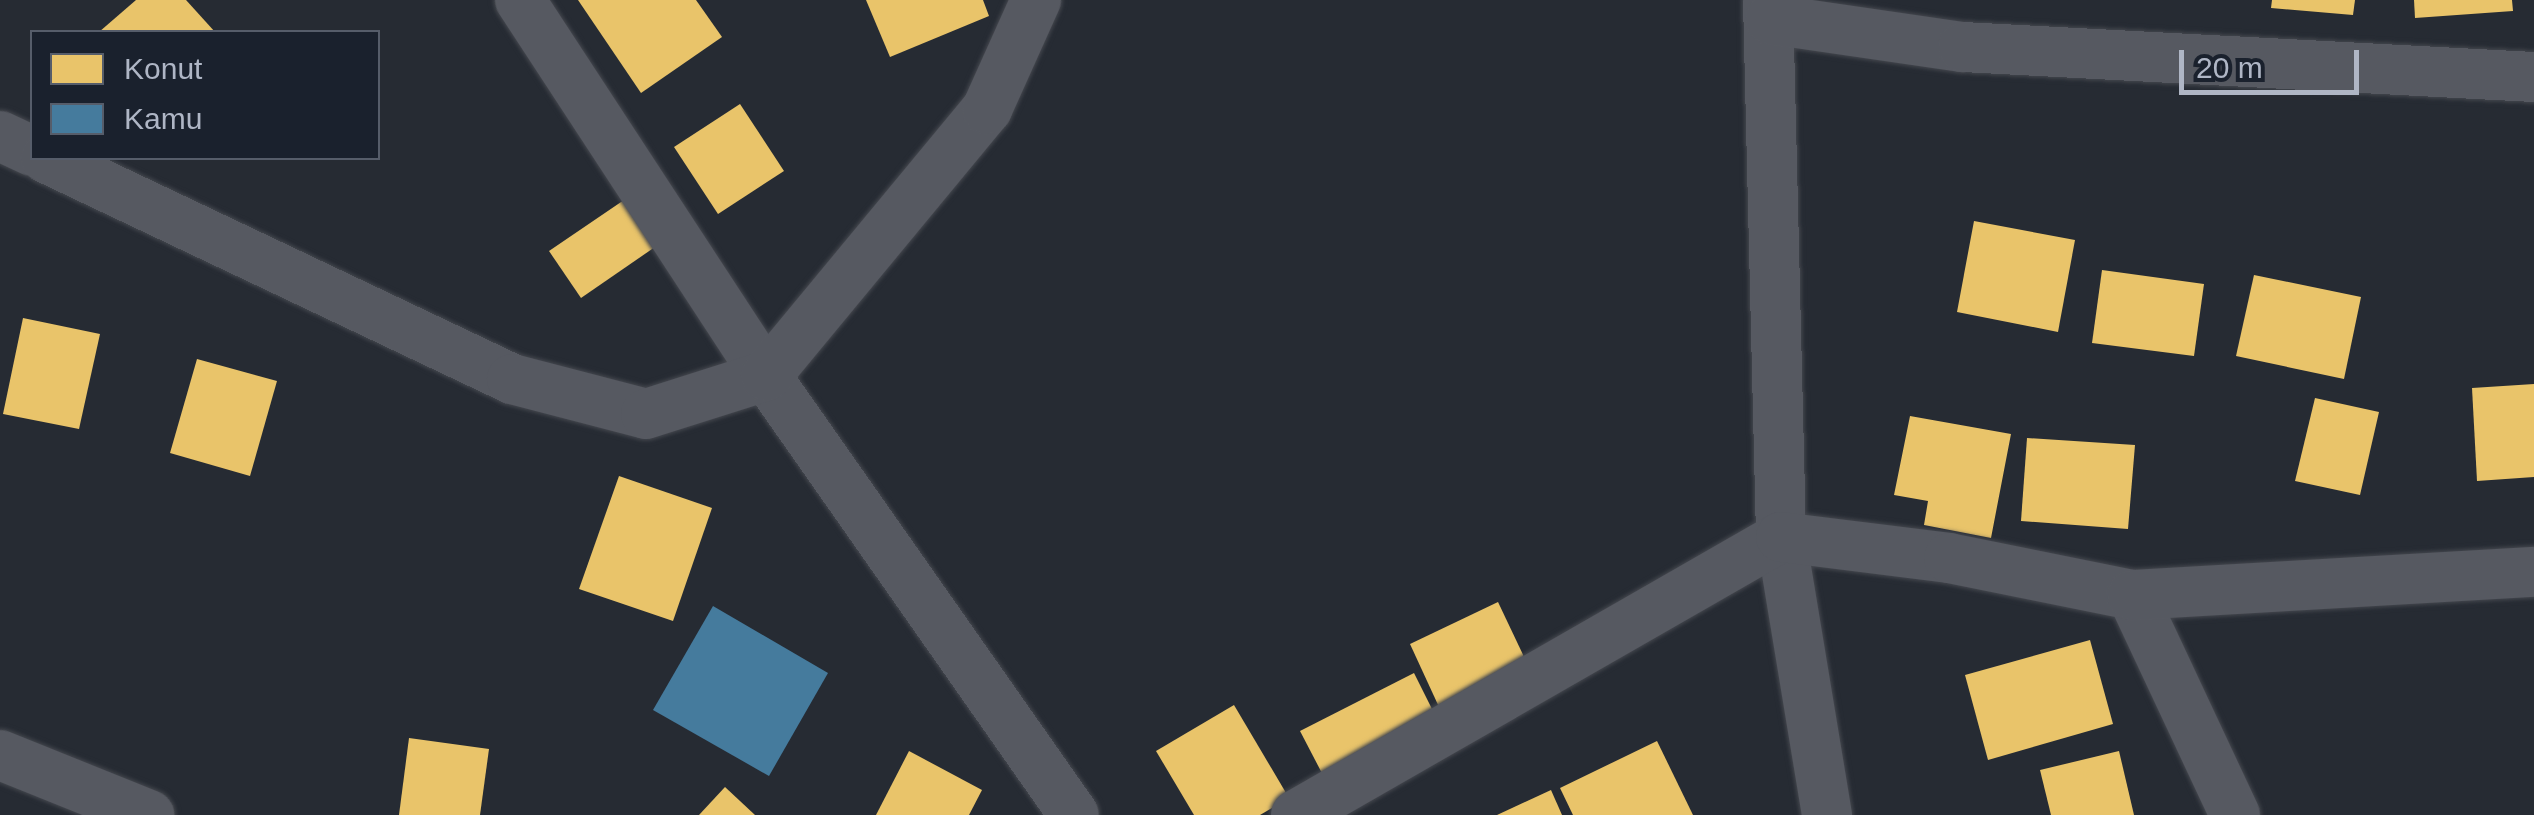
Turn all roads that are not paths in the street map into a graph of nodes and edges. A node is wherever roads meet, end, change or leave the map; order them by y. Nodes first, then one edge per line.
1 (520, 0) edge
2 (1036, 0) edge
3 (1769, 10) edge
4 (2534, 77) edge
5 (0, 136) edge
6 (30, 150) edge
7 (50, 160) edge
8 (766, 376) junction
9 (1780, 536) junction
10 (2534, 572) edge
11 (2132, 594) junction
12 (0, 755) edge
13 (149, 815) edge
14 (1074, 815) edge
15 (1296, 815) edge
16 (1827, 815) edge
17 (2235, 815) edge

1 - 8 street
2 - 8 street
3 - 4 street
3 - 9 street
5 - 6 street
7 - 8 street
8 - 14 street
9 - 11 street
9 - 15 street
9 - 16 street
10 - 11 street
11 - 17 street
12 - 13 street

